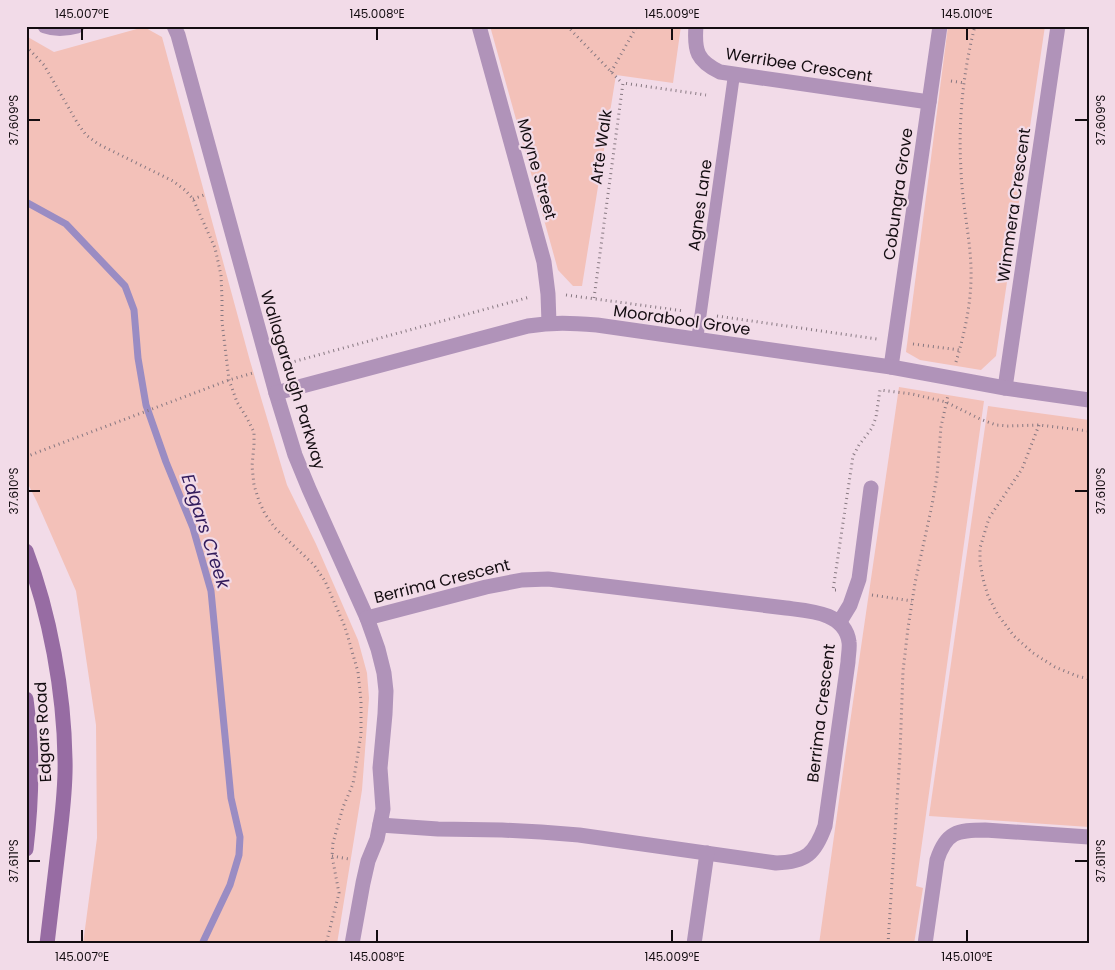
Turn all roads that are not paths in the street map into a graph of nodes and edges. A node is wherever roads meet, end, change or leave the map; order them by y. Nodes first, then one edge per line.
1 (45, 26) edge
2 (77, 26) edge
3 (174, 26) edge
4 (478, 26) edge
5 (696, 26) edge
6 (940, 26) edge
7 (1058, 26) edge
8 (734, 75) junction
9 (929, 102) junction
10 (549, 323) junction
11 (697, 340) junction
12 (891, 367) junction
13 (1005, 388) junction
14 (276, 393) junction
15 (1089, 400) edge
16 (871, 488) dead end
17 (26, 551) edge
18 (366, 618) junction
19 (839, 623) junction
20 (26, 699) edge
21 (380, 824) junction
22 (1089, 837) edge
23 (26, 849) edge
24 (706, 853) junction
25 (47, 944) edge
26 (352, 944) edge
27 (694, 944) edge
28 (925, 944) edge

1 - 2 street
3 - 14 street, Wallagaraugh Parkway
4 - 10 street, Moyne Street
5 - 8 street, Werribee Crescent
6 - 9 street, Cobungra Grove
7 - 13 street, Wimmera Crescent
8 - 9 street, Werribee Crescent
8 - 11 lane, Agnes Lane
9 - 12 street, Cobungra Grove
10 - 11 street, Moorabool Grove
10 - 14 street, Moorabool Grove
11 - 12 street, Moorabool Grove
12 - 13 street, Moorabool Grove
13 - 15 street, Moorabool Grove
14 - 18 street, Wallagaraugh Parkway
16 - 19 street
17 - 25 main road, Edgars Road
18 - 19 street, Berrima Crescent
18 - 21 street, Wallagaraugh Parkway
19 - 24 street, Berrima Crescent
20 - 23 main road, Edgars Road
21 - 24 street, Berrima Crescent
21 - 26 street, Wallagaraugh Parkway
22 - 28 street
24 - 27 street

